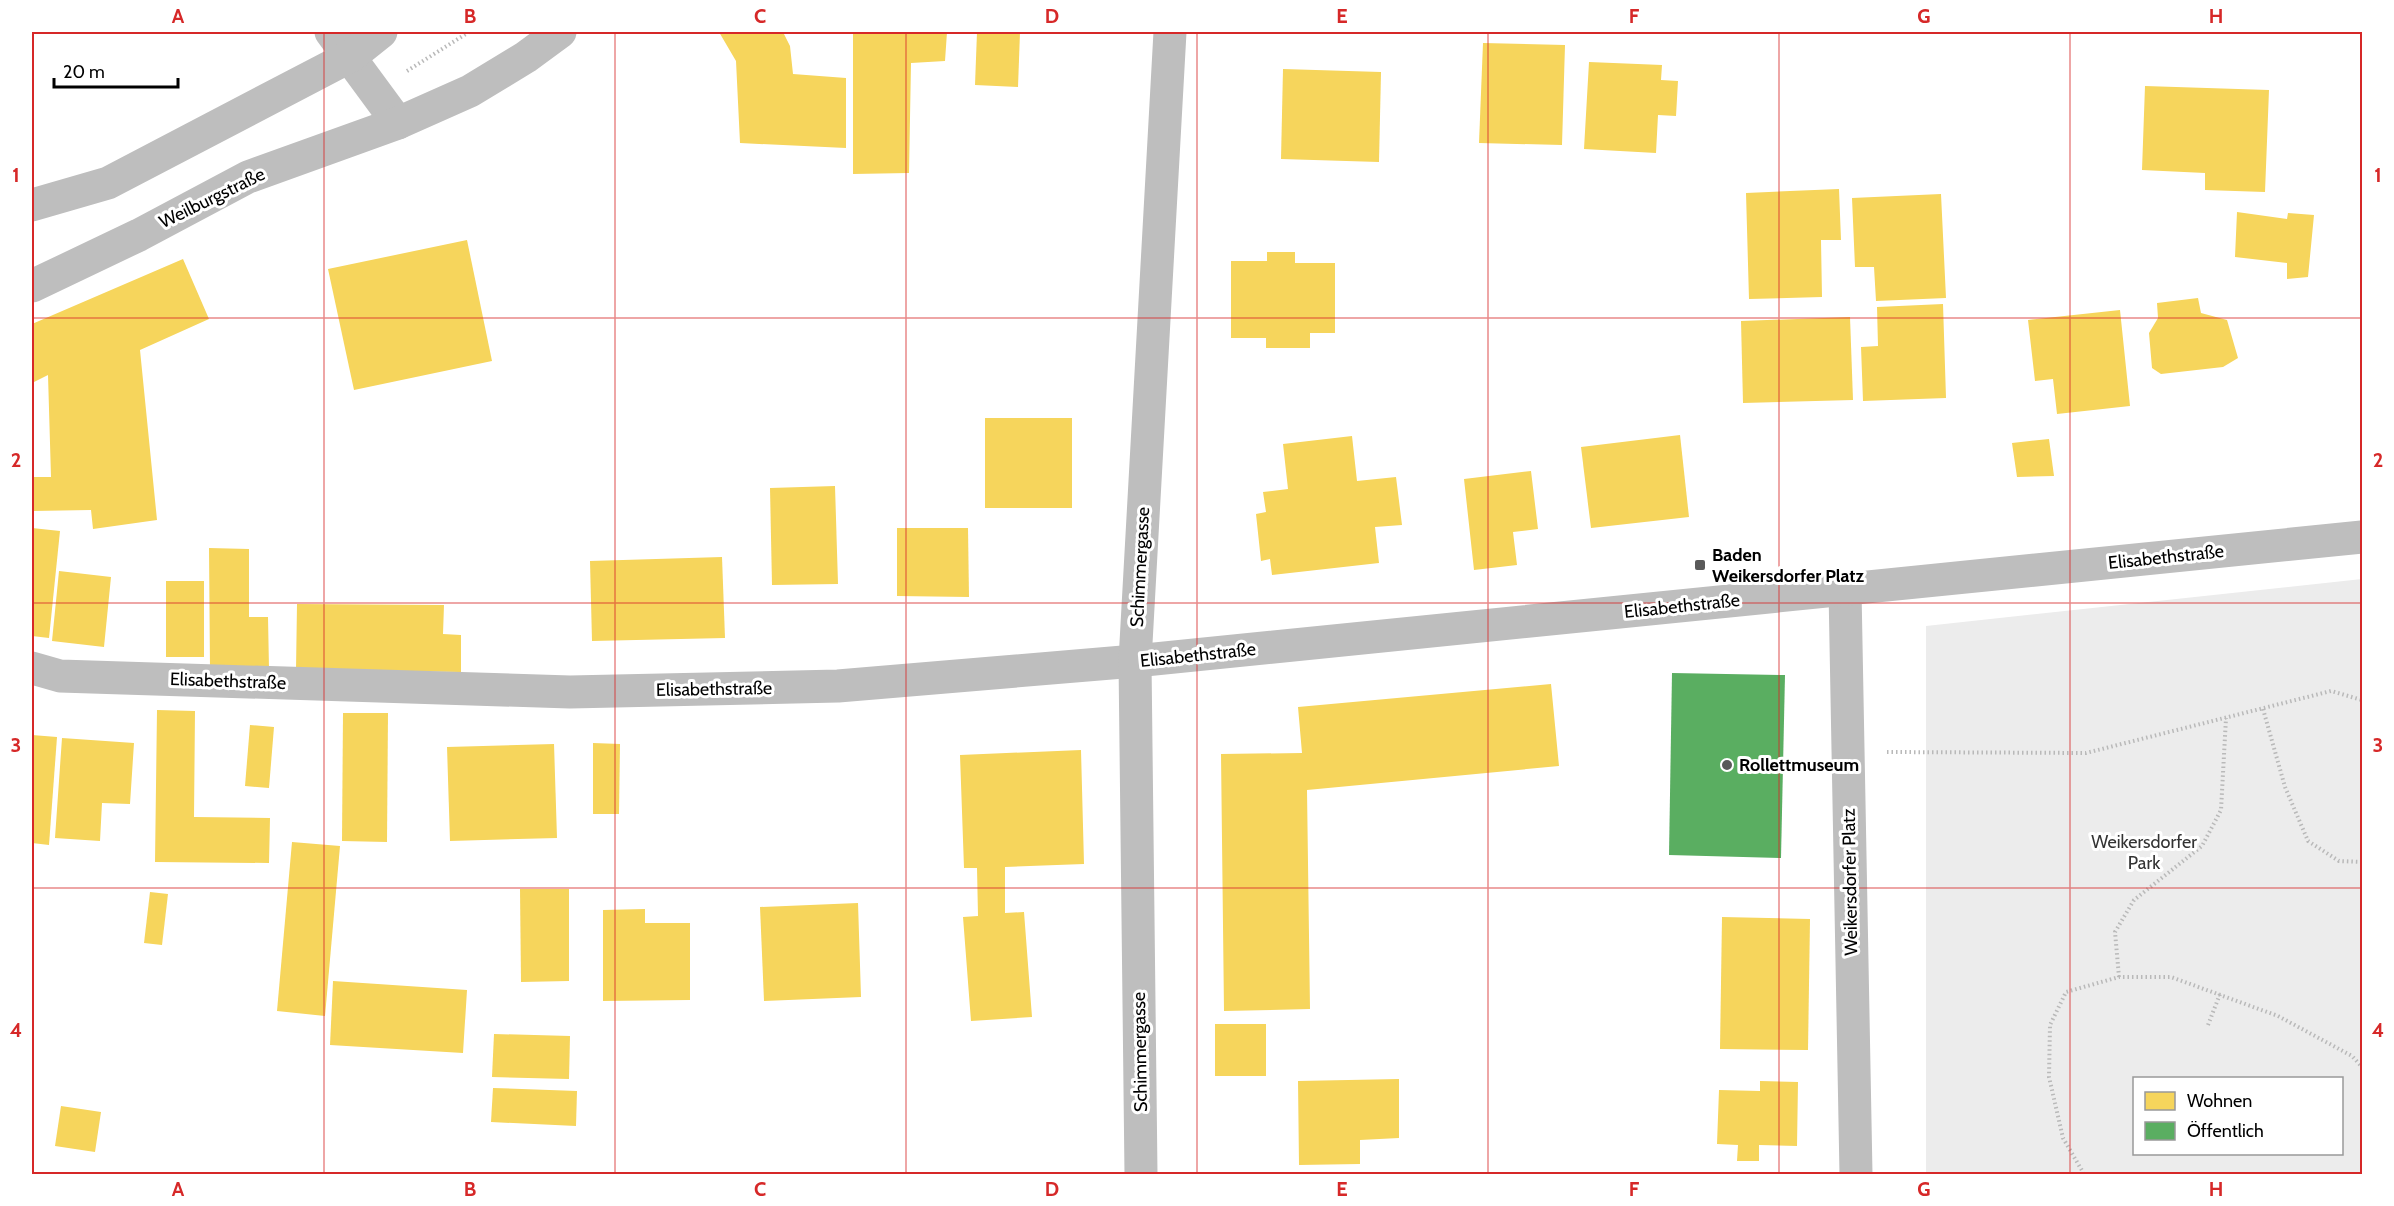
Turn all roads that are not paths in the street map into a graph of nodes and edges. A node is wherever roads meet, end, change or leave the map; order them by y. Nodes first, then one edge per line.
1 (331, 32) edge
2 (381, 32) edge
3 (560, 32) edge
4 (1170, 32) edge
5 (351, 57) junction
6 (398, 123) junction
7 (32, 205) edge
8 (32, 286) edge
9 (2362, 537) edge
10 (1845, 590) junction
11 (1135, 661) junction
12 (32, 668) edge
13 (1141, 1174) edge
14 (1856, 1174) edge

1 - 5 street
2 - 5 street
3 - 6 street, Weilburgstraße
4 - 11 street, Schimmergasse
5 - 6 street
5 - 7 street
6 - 8 street, Weilburgstraße
9 - 10 street, Elisabethstraße
10 - 11 street, Elisabethstraße
10 - 14 street, Weikersdorfer Platz
11 - 12 street, Elisabethstraße
11 - 13 street, Schimmergasse

